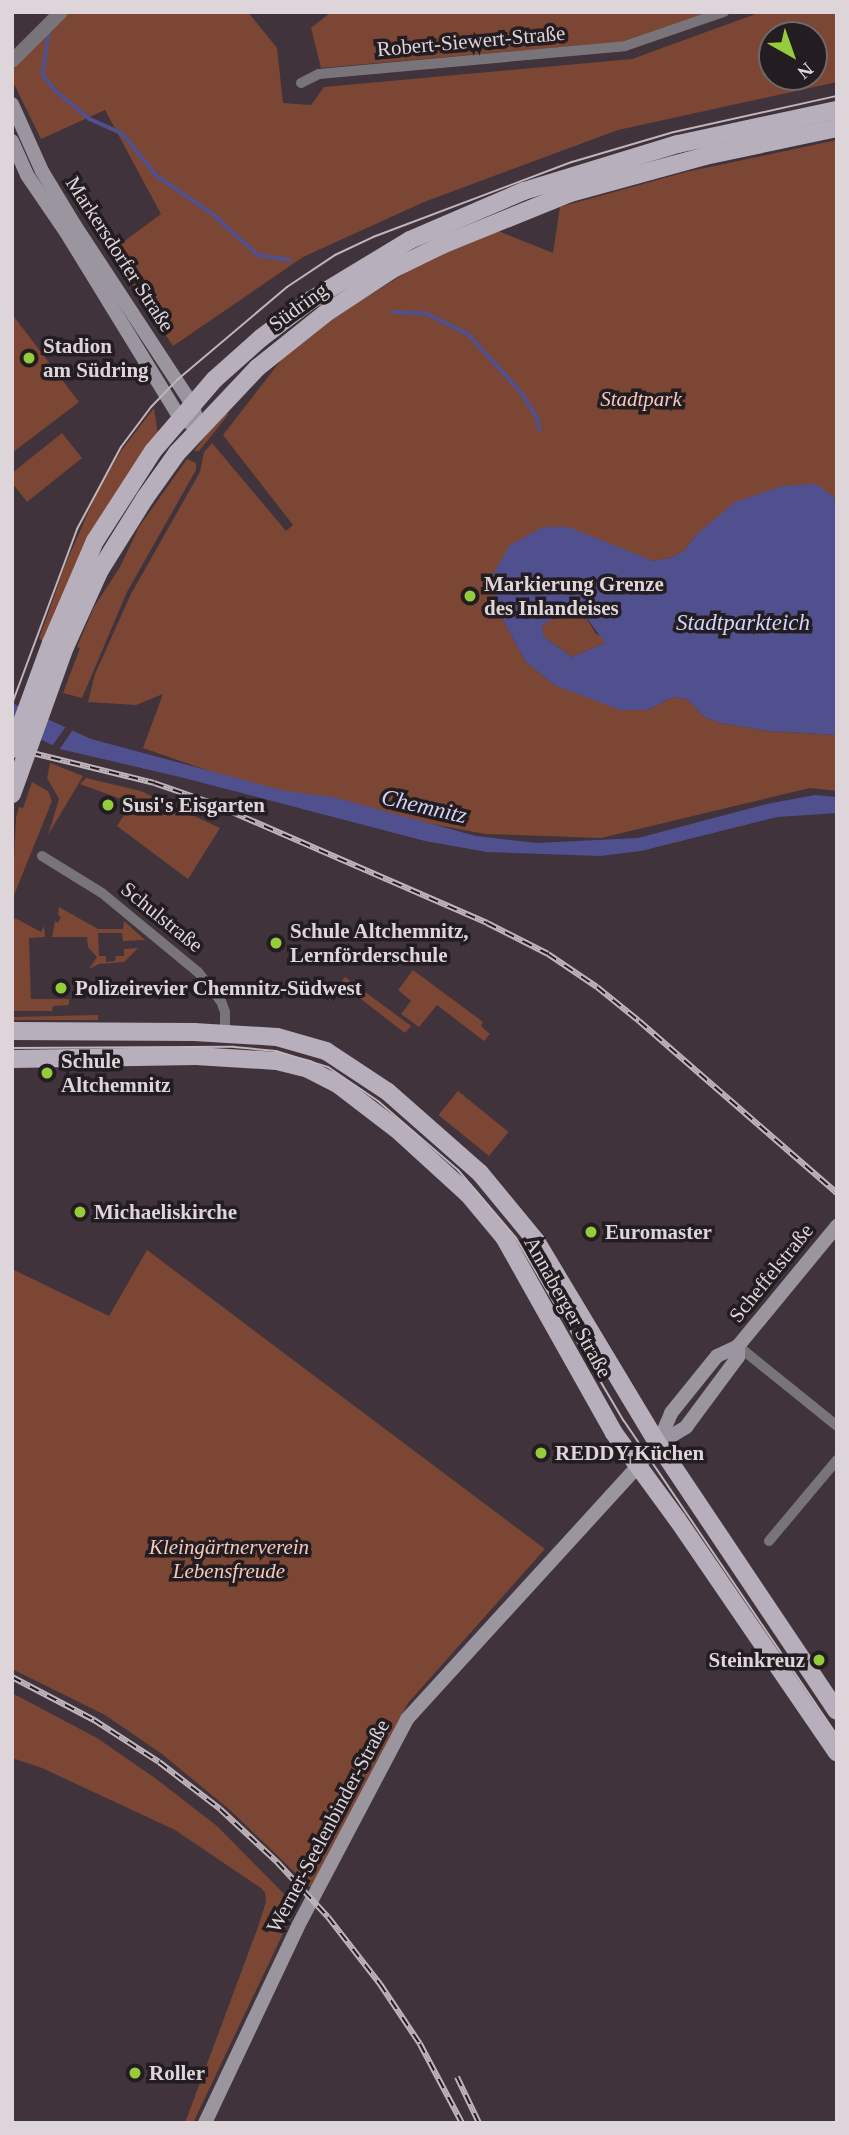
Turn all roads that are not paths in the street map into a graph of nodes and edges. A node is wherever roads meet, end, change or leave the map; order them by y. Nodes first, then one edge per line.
1 (61, 12) edge
2 (723, 12) edge
3 (12, 61) edge
4 (301, 83) dead end
5 (12, 104) edge
6 (837, 110) edge
7 (837, 128) edge
8 (12, 141) edge
9 (192, 404) junction
10 (194, 424) junction
11 (58, 645) junction
12 (12, 750) edge
13 (12, 794) edge
14 (41, 856) dead end
15 (13, 1031) edge
16 (225, 1033) junction
17 (12, 1059) edge
18 (837, 1226) edge
19 (738, 1346) junction
20 (837, 1426) edge
21 (648, 1456) junction
22 (837, 1460) edge
23 (769, 1541) dead end
24 (837, 1711) edge
25 (837, 1753) edge
26 (205, 2123) edge

1 - 3 street
2 - 4 street, Robert-Siewert-Straße
5 - 9 main road, Markersdorfer Straße
6 - 9 main road, Südring
7 - 10 main road, Südring
8 - 10 main road, Markersdorfer Straße
9 - 10 main road, Südring
10 - 11 main road, Südring
11 - 12 main road, Südring, bridge
11 - 13 main road, Südring, bridge
14 - 16 street, Schulstraße
15 - 16 main road, Annaberger Straße
16 - 21 main road, Annaberger Straße
17 - 21 main road, Annaberger Straße
18 - 19 main road, Scheffelstraße
19 - 20 street
19 - 21 main road, Scheffelstraße
19 - 21 main road, Scheffelstraße
21 - 24 main road, Annaberger Straße
21 - 25 main road, Annaberger Straße
21 - 26 main road, Werner-Seelenbinder-Straße
22 - 23 street

